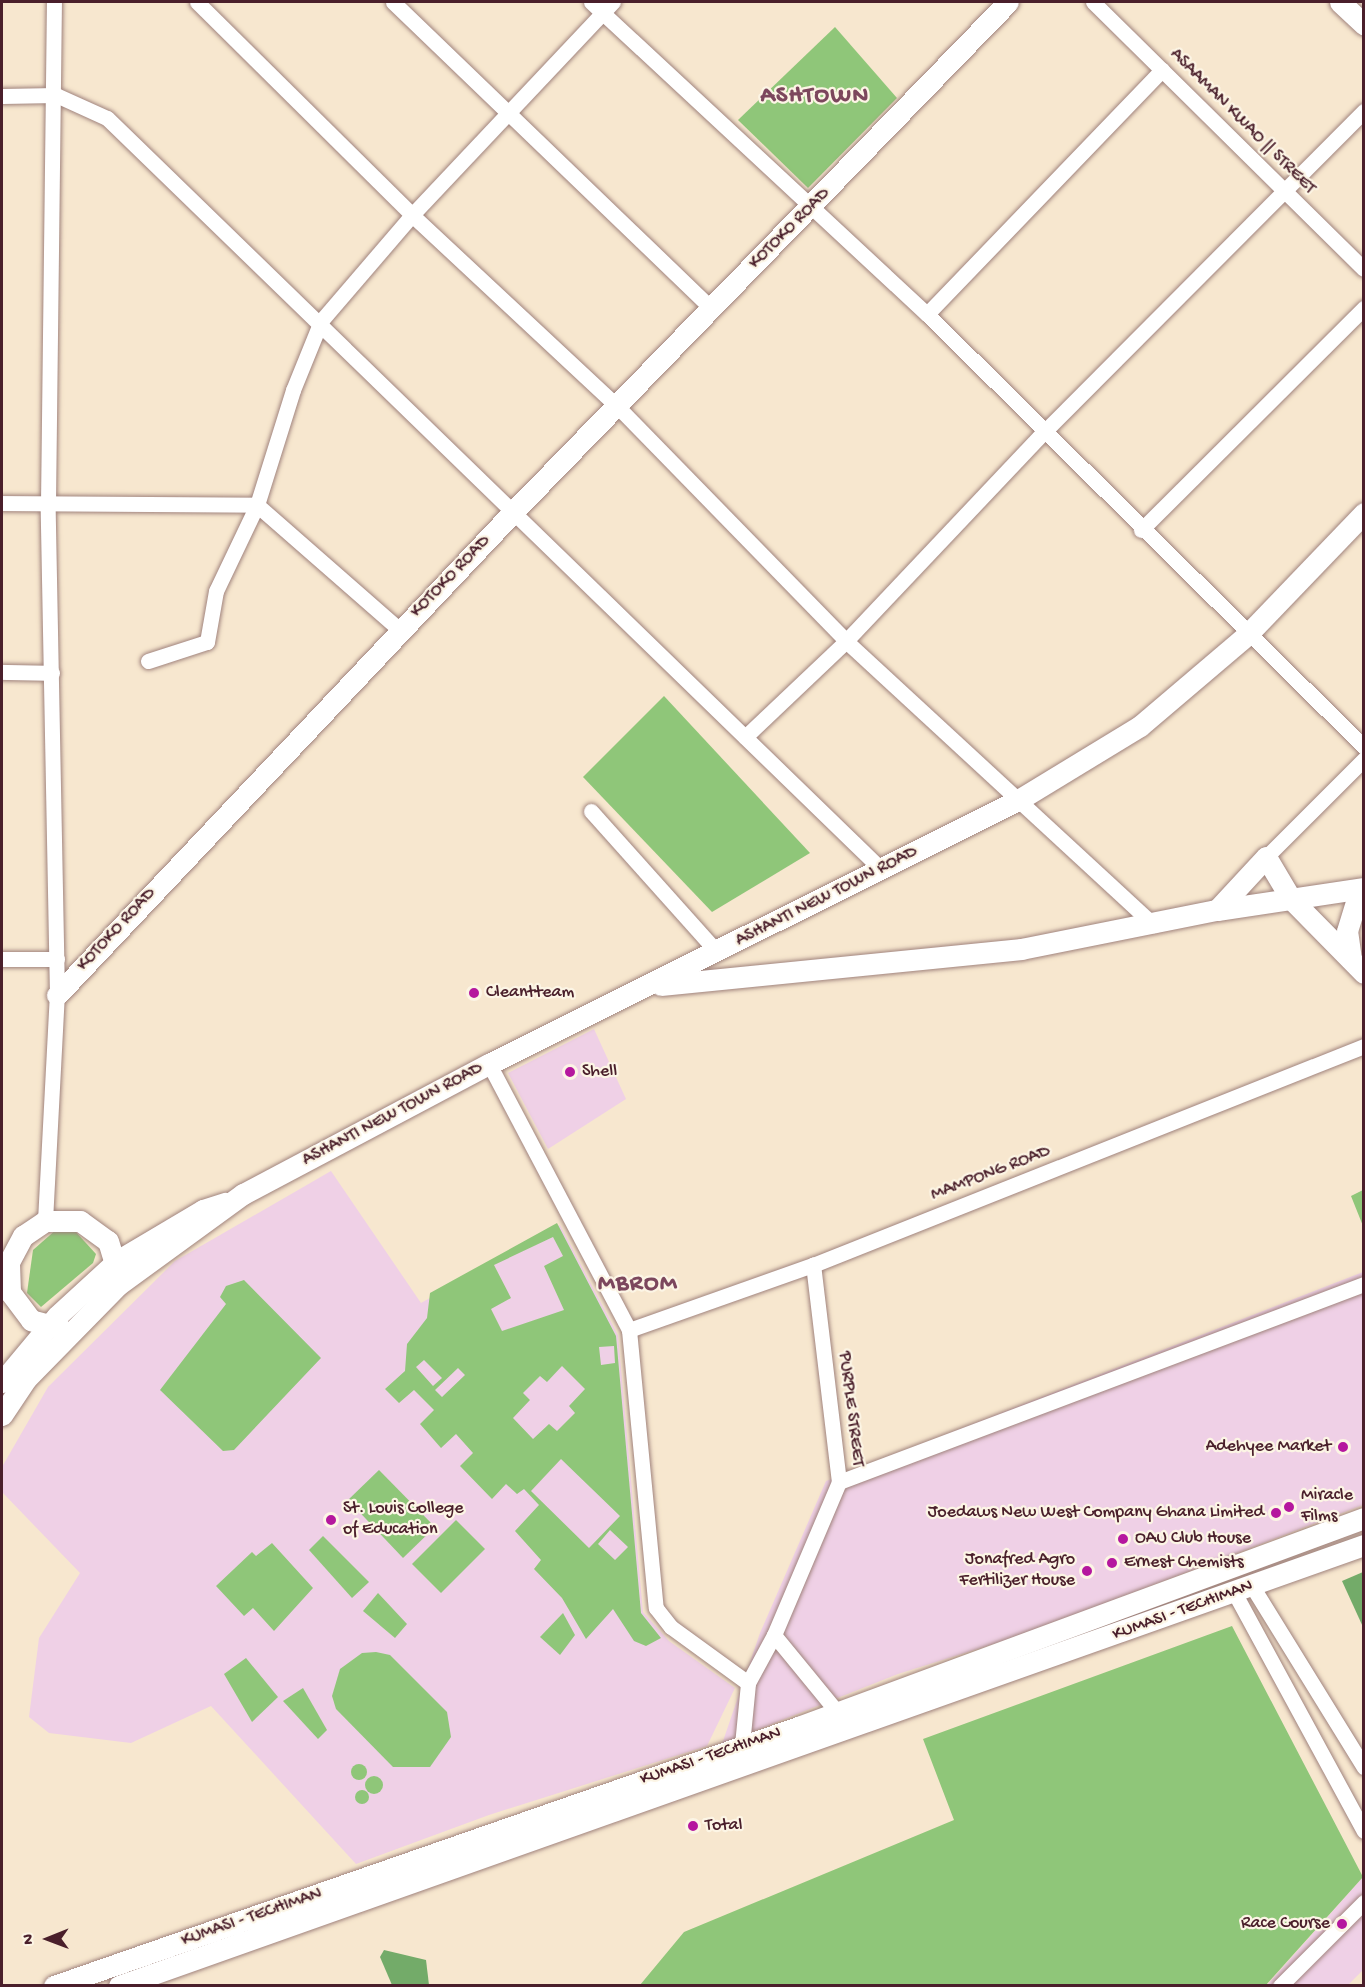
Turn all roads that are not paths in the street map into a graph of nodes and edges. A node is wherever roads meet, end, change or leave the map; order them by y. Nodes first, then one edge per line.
1 (54, 2) edge
2 (197, 2) edge
3 (393, 2) edge
4 (613, 2) edge
5 (1008, 2) edge
6 (1093, 2) edge
7 (1340, 2) edge
8 (596, 7) edge
9 (1364, 24) edge
10 (1162, 70) junction
11 (56, 94) junction
12 (2, 96) edge
13 (1364, 111) edge
14 (508, 112) junction
15 (1285, 192) junction
16 (812, 207) junction
17 (412, 215) junction
18 (1364, 269) edge
19 (711, 308) junction
20 (1364, 308) edge
21 (927, 314) junction
22 (321, 321) junction
23 (617, 406) junction
24 (1043, 433) junction
25 (2, 503) edge
26 (48, 504) junction
27 (257, 506) junction
28 (514, 511) junction
29 (1364, 513) edge
30 (1141, 530) junction
31 (400, 630) junction
32 (1247, 635) junction
33 (846, 641) junction
34 (148, 661) dead end
35 (2, 672) edge
36 (52, 673) junction
37 (745, 737) junction
38 (1364, 747) edge
39 (1364, 759) edge
40 (1020, 800) junction
41 (591, 811) dead end
42 (1266, 857) junction
43 (882, 870) junction
44 (1362, 889) edge
45 (1291, 899) junction
46 (1217, 910) junction
47 (1154, 925) junction
48 (717, 952) junction
49 (2, 959) edge
50 (57, 959) junction
51 (1357, 966) edge
52 (651, 986) junction
53 (57, 995) junction
54 (1364, 1046) edge
55 (489, 1064) junction
56 (234, 1200) junction
57 (45, 1221) junction
58 (23, 1236) junction
59 (152, 1238) junction
60 (108, 1241) junction
61 (2, 1242) edge
62 (117, 1261) junction
63 (813, 1264) junction
64 (1364, 1284) edge
65 (118, 1285) junction
66 (10, 1294) edge
67 (48, 1328) junction
68 (75, 1329) junction
69 (629, 1330) junction
70 (22, 1357) junction
71 (2, 1382) edge
72 (2, 1415) edge
73 (839, 1482) junction
74 (1364, 1518) edge
75 (1364, 1545) edge
76 (1243, 1589) junction
77 (774, 1635) junction
78 (748, 1683) junction
79 (837, 1712) junction
80 (739, 1746) junction
81 (1364, 1767) edge
82 (744, 1768) junction
83 (1364, 1831) edge
84 (1364, 1902) edge
85 (147, 1981) edge
86 (54, 1986) edge
87 (119, 1986) edge
88 (1280, 1986) edge

1 - 11 street
2 - 17 street
3 - 14 street
4 - 8 street
5 - 16 street, KOTOKO ROAD
6 - 10 street, ASAAMAN KWAO || STREET
7 - 9 street
8 - 14 street
8 - 16 street
10 - 15 street, ASAAMAN KWAO || STREET
10 - 21 street
11 - 12 street
11 - 22 street
11 - 26 street
13 - 15 street
14 - 17 street
14 - 19 street
15 - 18 street, ASAAMAN KWAO || STREET
15 - 24 street
16 - 19 street, KOTOKO ROAD
16 - 21 street
17 - 22 street
17 - 23 street
19 - 23 street, KOTOKO ROAD
20 - 30 street
21 - 24 street
22 - 27 street
22 - 28 street
23 - 28 street, KOTOKO ROAD
23 - 33 street
24 - 30 street
24 - 33 street
25 - 26 street
26 - 27 street
26 - 36 street
27 - 31 street
27 - 34 street
28 - 31 street, KOTOKO ROAD
28 - 37 street
29 - 32 street, ASHANTI NEW TOWN ROAD
30 - 32 street
31 - 53 street, KOTOKO ROAD
32 - 38 street
32 - 40 street, ASHANTI NEW TOWN ROAD
33 - 37 street
33 - 40 street
35 - 36 street
36 - 50 street
37 - 43 street
39 - 42 street
40 - 43 street, ASHANTI NEW TOWN ROAD
40 - 47 street
41 - 48 street
42 - 45 street
42 - 46 street
43 - 48 street, ASHANTI NEW TOWN ROAD
44 - 45 street
44 - 51 street
45 - 46 street
45 - 51 street
46 - 47 street
47 - 52 street
48 - 52 street, ASHANTI NEW TOWN ROAD
49 - 50 street
50 - 53 street
52 - 55 street, ASHANTI NEW TOWN ROAD
53 - 57 street
54 - 63 street, MAMPONG ROAD
55 - 56 street, ASHANTI NEW TOWN ROAD
55 - 69 street
56 - 59 street, ASHANTI NEW TOWN ROAD
56 - 65 street, ASHANTI NEW TOWN ROAD
57 - 58 street
57 - 60 street
58 - 61 street
58 - 66 street
59 - 60 street
59 - 62 street, ASHANTI NEW TOWN ROAD
60 - 62 street
62 - 65 street
62 - 67 street, ASHANTI NEW TOWN ROAD
63 - 69 street, MAMPONG ROAD
63 - 73 street, PURPLE STREET
64 - 73 street
65 - 68 street, ASHANTI NEW TOWN ROAD
66 - 67 street
66 - 70 street
67 - 68 street
67 - 70 street, ASHANTI NEW TOWN ROAD
68 - 72 street, ASHANTI NEW TOWN ROAD
69 - 78 street
70 - 71 street, ASHANTI NEW TOWN ROAD
73 - 77 street, PURPLE STREET
74 - 79 street, KUMASI - TECHIMAN
75 - 76 street, KUMASI - TECHIMAN
76 - 81 street
76 - 82 street, KUMASI - TECHIMAN
76 - 83 street
77 - 78 street, PURPLE STREET
77 - 79 street
78 - 80 street
79 - 80 street, KUMASI - TECHIMAN
80 - 82 street
80 - 86 street, KUMASI - TECHIMAN
82 - 85 street, KUMASI - TECHIMAN
84 - 88 street
85 - 87 street, KUMASI - TECHIMAN

